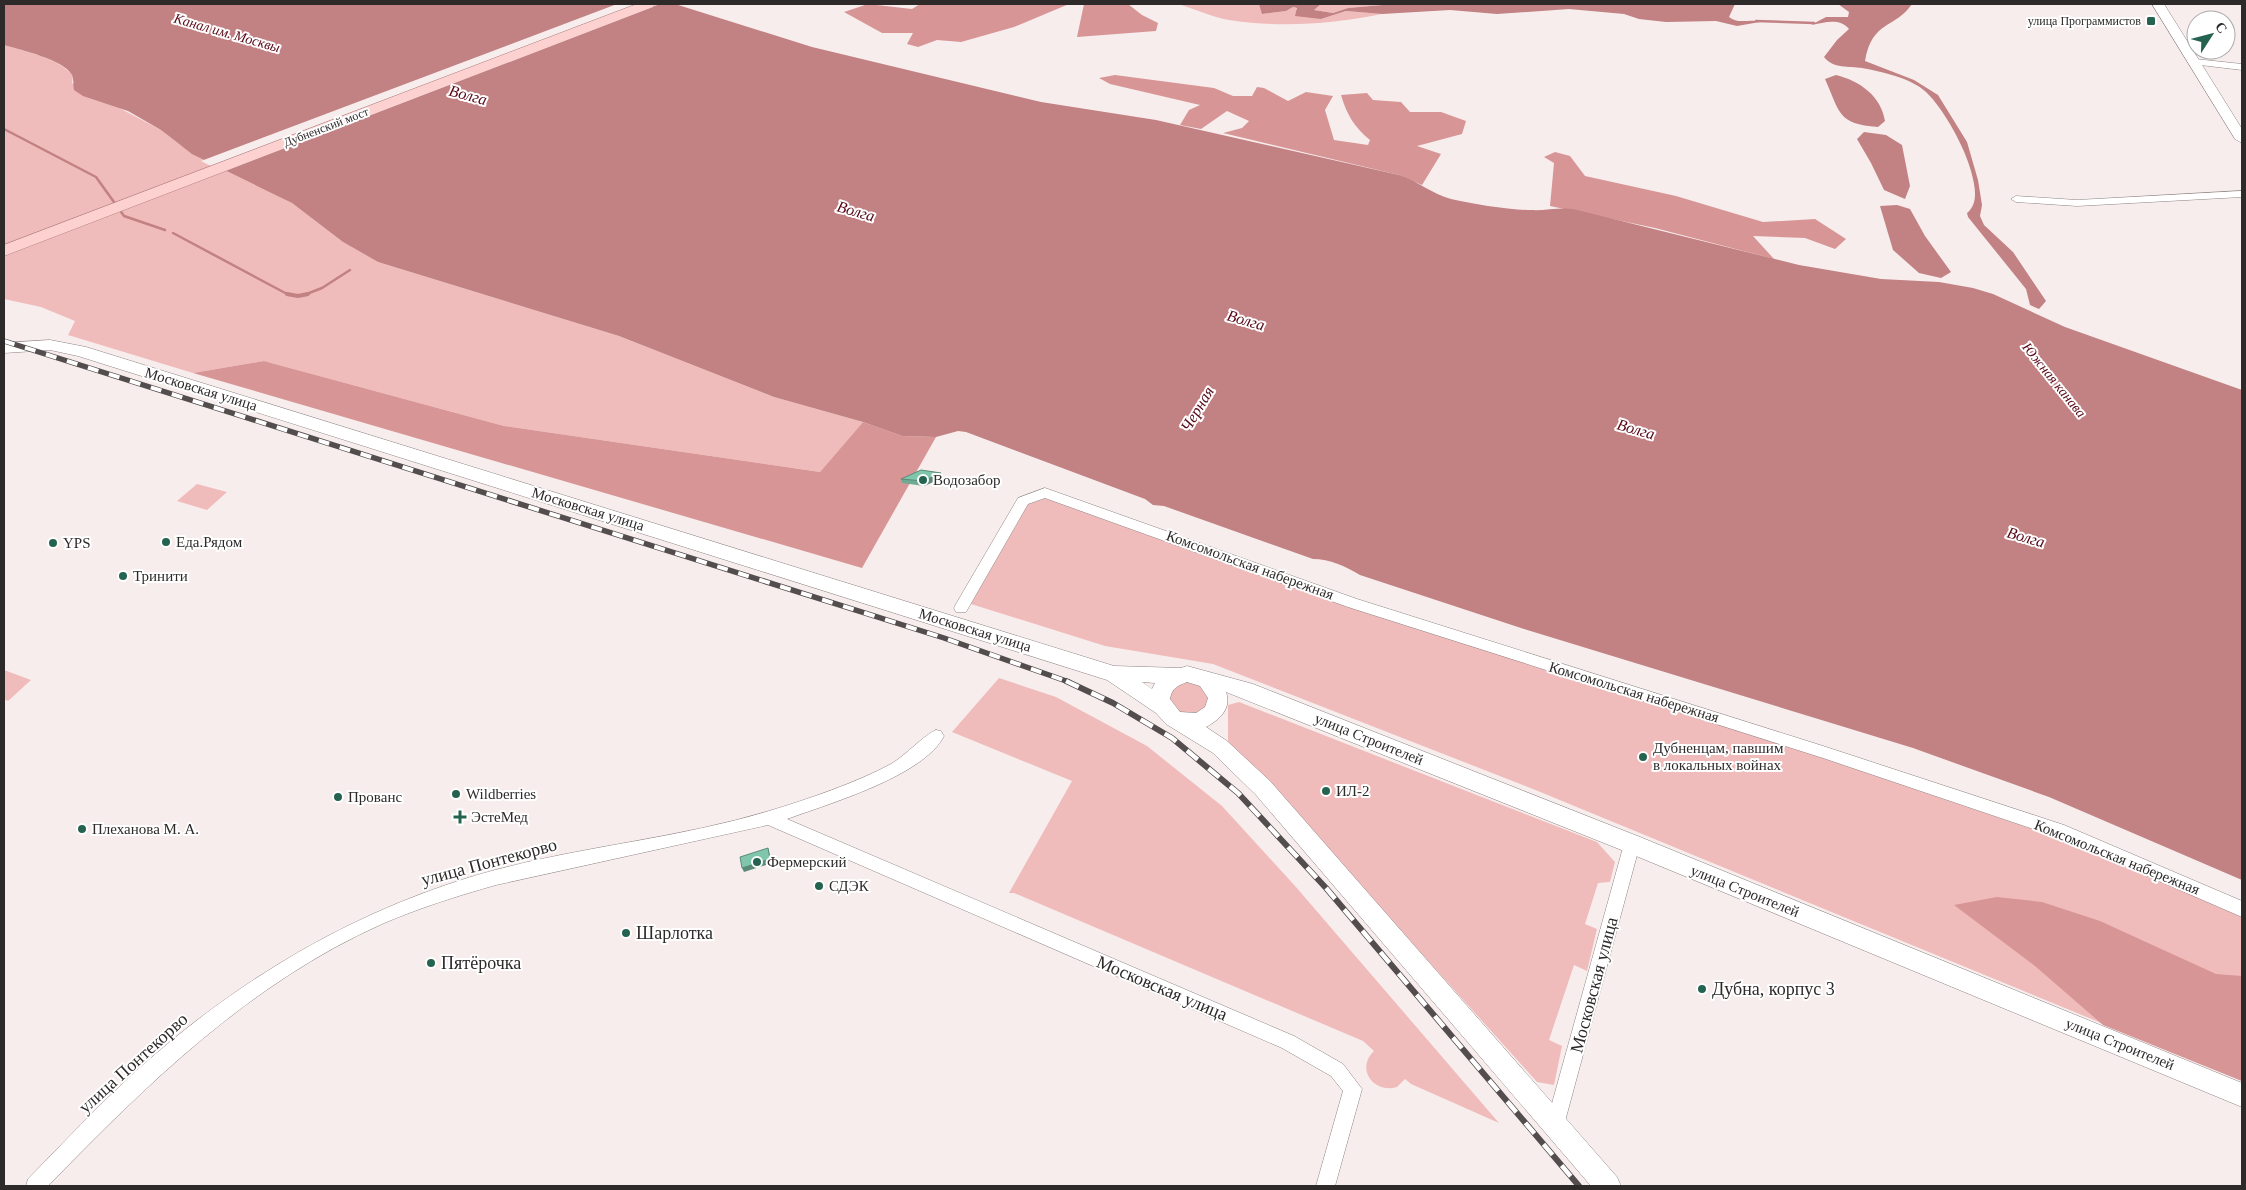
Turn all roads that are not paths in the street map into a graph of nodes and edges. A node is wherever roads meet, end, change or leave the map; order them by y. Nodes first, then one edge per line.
1 (630, 4) edge
2 (648, 4) edge
3 (2158, 4) edge
4 (2195, 62) junction
5 (2242, 67) edge
6 (2242, 139) edge
7 (2242, 194) edge
8 (2016, 199) dead end
9 (4, 242) edge
10 (4, 251) edge
11 (62, 347) joint
12 (4, 348) edge
13 (961, 608) dead end
14 (1114, 674) junction
15 (1178, 675) junction
16 (1205, 678) junction
17 (1246, 690) junction
18 (1216, 705) junction
19 (1161, 706) junction
20 (1181, 722) junction
21 (936, 736) dead end
22 (1220, 746) junction
23 (768, 818) junction
24 (1632, 844) junction
25 (2242, 909) edge
26 (2242, 1095) edge
27 (1555, 1125) junction
28 (35, 1186) edge
29 (1326, 1186) edge
30 (1608, 1186) edge

1 - 9 main road, Дубненский мост
2 - 10 main road, Дубненский мост
3 - 4 main road
4 - 5 street
4 - 6 main road
7 - 8 street
11 - 12 main road
11 - 14 main road, Московская улица
13 - 25 street, Комсомольская набережная
14 - 15 main road
14 - 19 main road
15 - 16 main road
15 - 19 main road
16 - 17 main road, улица Строителей
16 - 18 main road
17 - 18 main road
17 - 24 main road, улица Строителей
18 - 20 main road
18 - 22 main road
19 - 20 main road
20 - 22 main road
21 - 23 street, улица Понтекорво
22 - 27 main road
23 - 28 street, улица Понтекорво
23 - 29 street, Московская улица
24 - 26 main road, улица Строителей
24 - 27 street, Московская улица
27 - 30 main road

